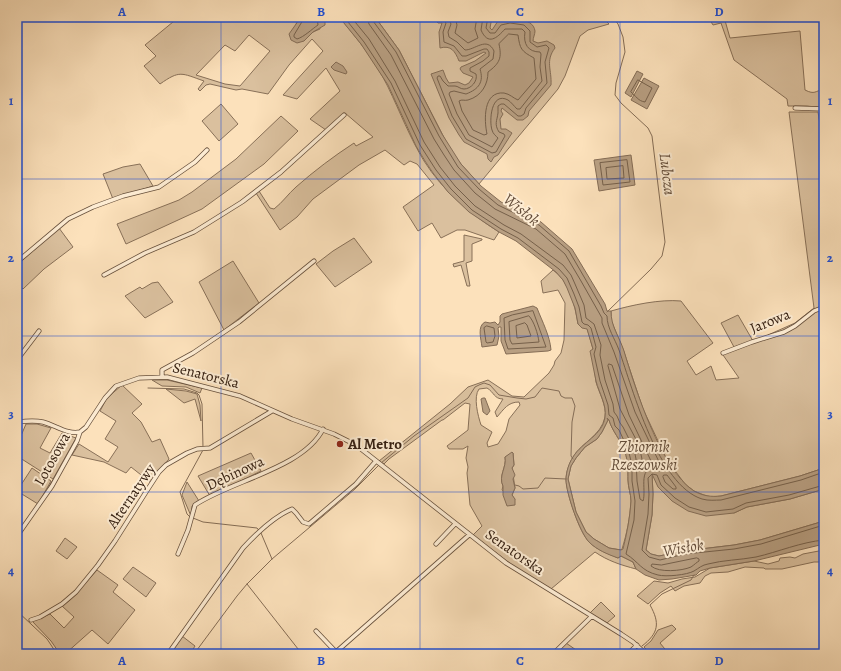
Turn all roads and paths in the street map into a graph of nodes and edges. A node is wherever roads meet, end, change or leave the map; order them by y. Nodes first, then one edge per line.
1 (795, 108) dead end
2 (824, 109) edge
3 (344, 115) dead end
4 (207, 150) dead end
5 (17, 262) edge
6 (314, 262) dead end
7 (104, 275) dead end
8 (824, 307) edge
9 (39, 330) dead end
10 (724, 353) dead end
11 (17, 360) edge
12 (162, 377) junction
13 (272, 411) junction
14 (17, 422) edge
15 (324, 429) junction
16 (80, 432) junction
17 (376, 461) junction
18 (455, 524) junction
19 (469, 535) junction
20 (17, 536) edge
21 (436, 544) dead end
22 (178, 554) dead end
23 (592, 616) junction
24 (30, 620) dead end
25 (316, 631) dead end
26 (637, 645) junction
27 (168, 654) edge
28 (552, 654) edge
29 (628, 654) edge
30 (646, 654) edge
31 (746, 654) edge
32 (777, 654) edge

1 - 2 street
3 - 7 street
4 - 5 street
6 - 12 street
8 - 10 street, Jarowa
9 - 11 street
12 - 13 street, Senatorska
12 - 16 street, Senatorska
13 - 15 street, Senatorska
13 - 24 street, Alternatywy
14 - 16 street
15 - 17 street, Senatorska
15 - 22 street, Dębinowa
16 - 20 street, Lotosowa
17 - 18 street, Senatorska
17 - 27 street
18 - 19 street, Senatorska
18 - 21 street
19 - 23 street, Senatorska
19 - 25 street
23 - 26 street, Senatorska
23 - 28 street
26 - 29 street
26 - 30 street, Senatorska
31 - 32 street

